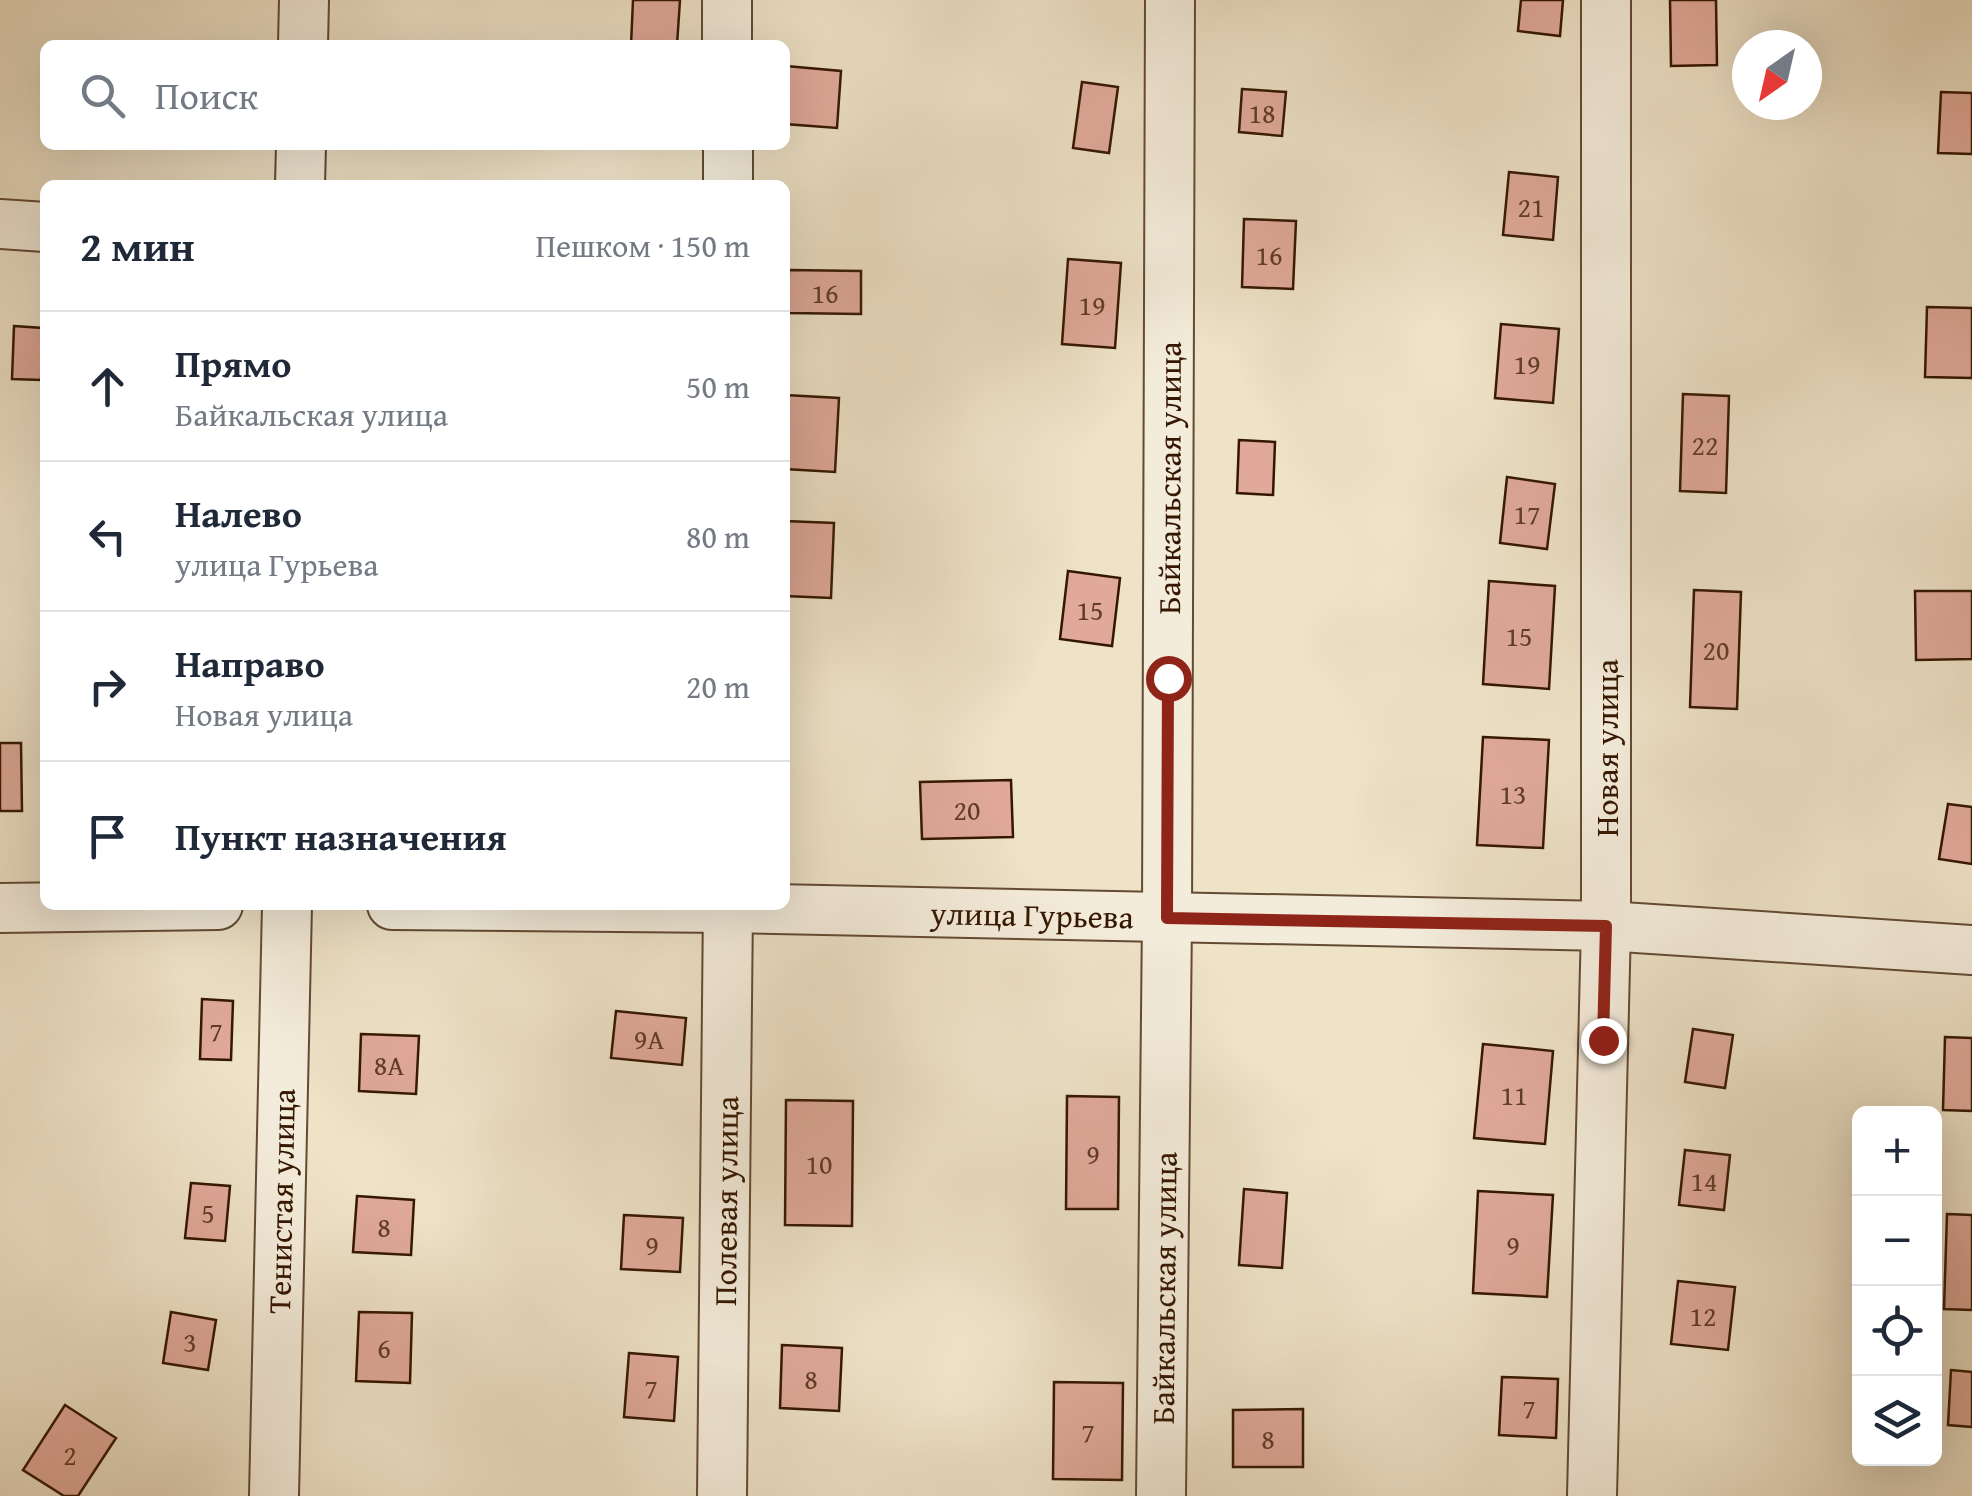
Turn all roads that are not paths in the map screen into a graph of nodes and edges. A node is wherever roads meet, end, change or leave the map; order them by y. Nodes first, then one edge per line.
1 (304, 0) edge
2 (728, 0) edge
3 (1170, 0) edge
4 (1606, 0) edge
5 (303, 40) edge
6 (728, 40) edge
7 (301, 150) edge
8 (728, 150) edge
9 (300, 180) edge
10 (728, 180) edge
11 (0, 224) edge
12 (40, 227) edge
13 (40, 907) edge
14 (0, 908) edge
15 (790, 908) edge
16 (287, 910) edge
17 (728, 910) edge
18 (1167, 918) junction
19 (1606, 926) junction
20 (1972, 950) edge
21 (274, 1496) edge
22 (722, 1496) edge
23 (1161, 1496) edge
24 (1592, 1496) edge

1 - 5 street
2 - 6 street
3 - 18 street, Байкальская улица
4 - 19 street, Новая улица
7 - 9 street
8 - 10 street
11 - 12 street
13 - 14 street
15 - 18 street, улица Гурьева
16 - 21 street, Тенистая улица
17 - 22 street, Полевая улица
18 - 19 street, улица Гурьева
18 - 23 street, Байкальская улица
19 - 20 street, улица Гурьева
19 - 24 street, Новая улица

